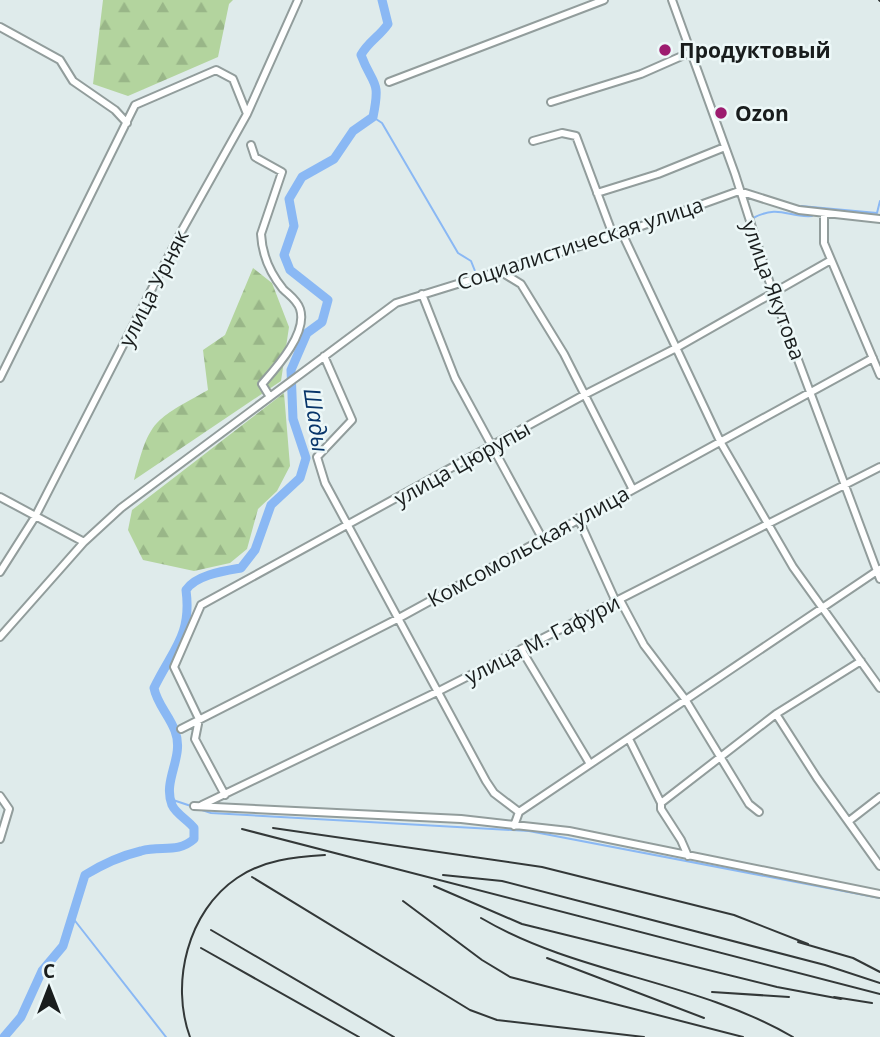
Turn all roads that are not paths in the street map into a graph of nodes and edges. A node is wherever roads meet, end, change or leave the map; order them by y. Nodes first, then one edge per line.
1 (298, 0) edge
2 (604, 0) edge
3 (672, 0) edge
4 (0, 27) edge
5 (691, 51) junction
6 (389, 82) dead end
7 (551, 102) dead end
8 (247, 114) junction
9 (127, 123) junction
10 (533, 141) dead end
11 (251, 145) dead end
12 (725, 147) junction
13 (739, 191) junction
14 (597, 193) junction
15 (824, 214) junction
16 (880, 219) edge
17 (622, 233) junction
18 (613, 235) junction
19 (831, 260) junction
20 (498, 270) junction
21 (773, 293) junction
22 (422, 294) junction
23 (678, 347) junction
24 (324, 356) junction
25 (873, 358) junction
26 (880, 375) edge
27 (0, 378) edge
28 (811, 393) junction
29 (584, 395) junction
30 (270, 397) junction
31 (721, 443) junction
32 (493, 446) junction
33 (880, 467) edge
34 (844, 485) junction
35 (632, 488) junction
36 (0, 497) edge
37 (35, 517) junction
38 (578, 518) junction
39 (768, 524) junction
40 (347, 526) junction
41 (542, 538) junction
42 (84, 542) junction
43 (879, 570) edge
44 (0, 572) edge
45 (880, 579) edge
46 (618, 601) junction
47 (821, 606) junction
48 (399, 618) junction
49 (0, 637) edge
50 (521, 649) junction
51 (861, 661) junction
52 (880, 688) edge
53 (439, 691) junction
54 (685, 699) junction
55 (776, 714) junction
56 (199, 719) junction
57 (181, 729) dead end
58 (629, 739) junction
59 (721, 756) junction
60 (590, 764) junction
61 (225, 795) junction
62 (0, 796) edge
63 (880, 797) edge
64 (661, 803) junction
65 (520, 812) junction
66 (759, 812) dead end
67 (849, 821) junction
68 (514, 826) junction
69 (0, 839) edge
70 (688, 856) junction
71 (880, 866) edge
72 (880, 894) edge

1 - 8 street, улица Урняк
2 - 6 street
3 - 5 street, улица Якутова
4 - 9 street
5 - 7 street
5 - 12 street, улица Якутова
8 - 9 street
8 - 37 street, улица Урняк
9 - 27 street
10 - 14 street
11 - 30 street
12 - 13 street, улица Якутова
12 - 14 street
13 - 15 street
13 - 17 street, Социалистическая улица
13 - 21 street, улица Якутова
14 - 18 street
15 - 16 street
15 - 19 street
17 - 18 street, Социалистическая улица
17 - 23 street
18 - 20 street, Социалистическая улица
19 - 21 street, улица Цюрупы
19 - 25 street
20 - 22 street, Социалистическая улица
20 - 29 street
21 - 23 street, улица Цюрупы
21 - 28 street, улица Якутова
22 - 24 street, Социалистическая улица
22 - 32 street
23 - 29 street, улица Цюрупы
23 - 31 street
24 - 30 street, Социалистическая улица
24 - 40 street
25 - 26 street
25 - 28 street, Комсомольская улица
28 - 31 street, Комсомольская улица
28 - 34 street, улица Якутова
29 - 32 street, улица Цюрупы
29 - 35 street
30 - 42 street, Социалистическая улица
31 - 35 street, Комсомольская улица
31 - 39 street
32 - 40 street, улица Цюрупы
32 - 41 street
33 - 34 street, улица М. Гафури
34 - 39 street, улица М. Гафури
34 - 43 street, улица Якутова
35 - 38 street, Комсомольская улица
36 - 37 street
37 - 42 street
37 - 44 street, улица Урняк
38 - 41 street, Комсомольская улица
38 - 46 street
39 - 46 street, улица М. Гафури
39 - 47 street
40 - 48 street
40 - 56 street, улица Цюрупы
41 - 48 street, Комсомольская улица
42 - 49 street, Социалистическая улица
43 - 45 street, улица Якутова
43 - 47 street
46 - 50 street, улица М. Гафури
46 - 54 street
47 - 51 street
47 - 54 street
48 - 53 street
48 - 56 street, Комсомольская улица
50 - 53 street, улица М. Гафури
50 - 60 street
51 - 52 street
51 - 55 street
53 - 61 street, улица М. Гафури
53 - 65 street
54 - 58 street
54 - 59 street
55 - 59 street
55 - 67 street
56 - 57 street, Комсомольская улица
56 - 61 street
58 - 60 street
58 - 64 street
59 - 64 street
59 - 66 street
60 - 65 street
61 - 68 street, улица М. Гафури
62 - 69 street
63 - 67 street
64 - 70 street
65 - 68 street
67 - 71 street
68 - 70 street
70 - 72 street

